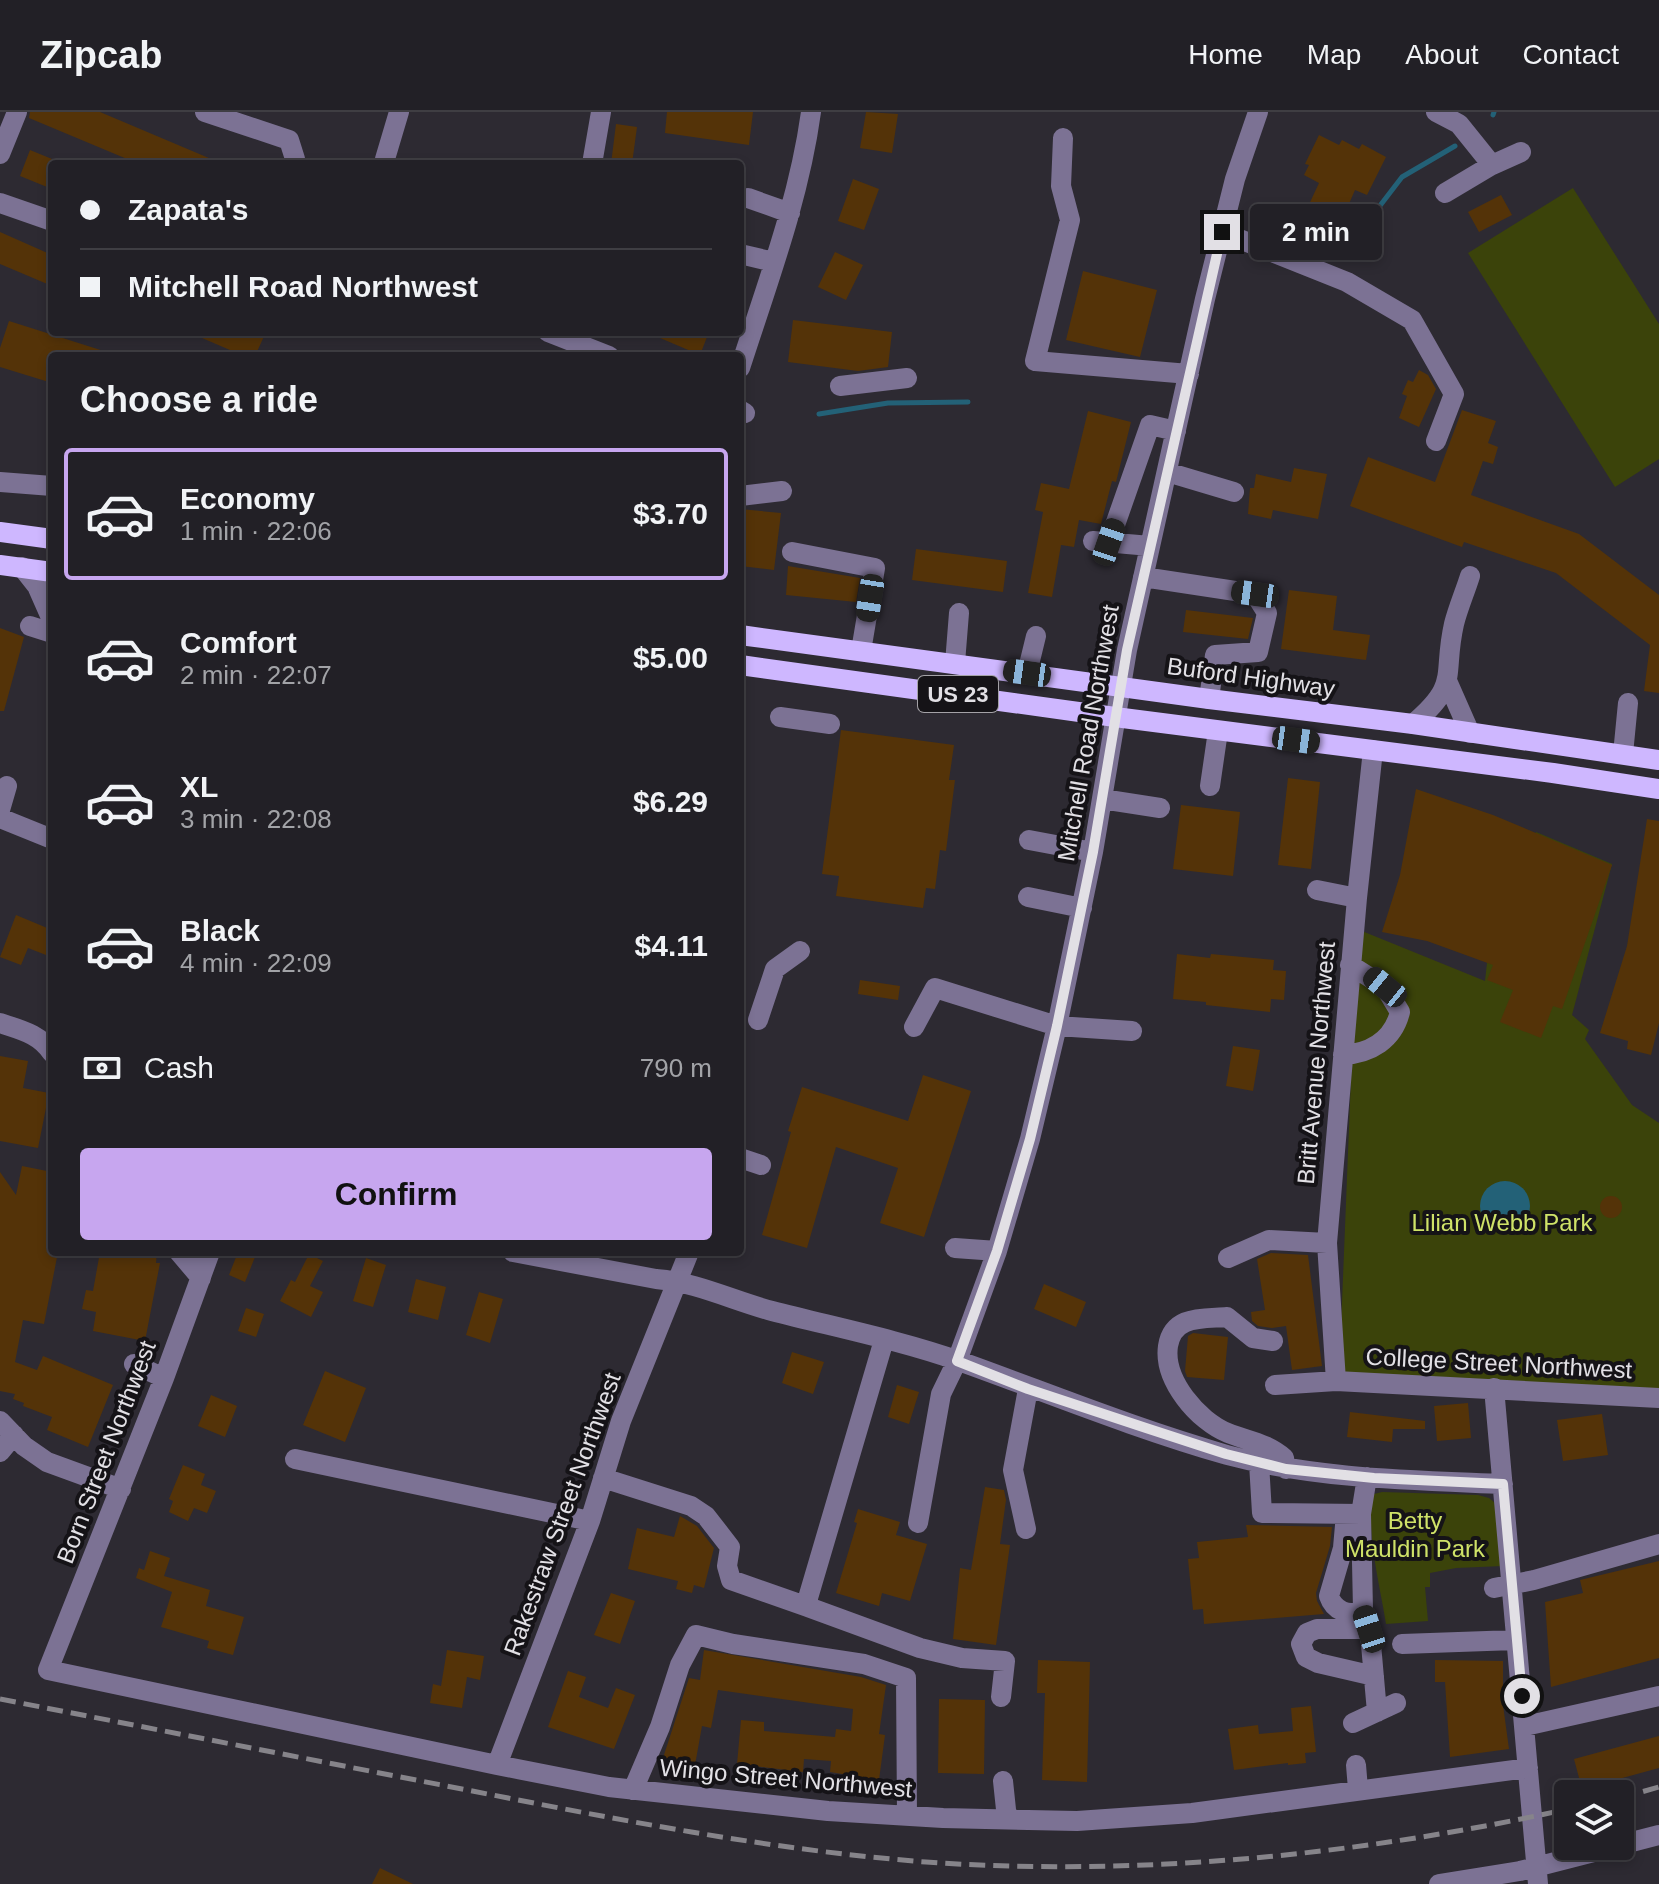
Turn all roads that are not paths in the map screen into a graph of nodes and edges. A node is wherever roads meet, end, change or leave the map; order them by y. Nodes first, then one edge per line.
1 (17, 112) edge
2 (205, 112) edge
3 (399, 112) edge
4 (601, 112) edge
5 (811, 112) edge
6 (1258, 112) edge
7 (1436, 112) edge
8 (1063, 138) dead end
9 (1521, 152) dead end
10 (0, 154) edge
11 (385, 159) dead end
12 (295, 160) edge
13 (593, 160) edge
14 (1492, 165) junction
15 (1445, 193) dead end
16 (748, 198) dead end
17 (0, 203) edge
18 (790, 213) junction
19 (48, 220) edge
20 (1222, 232) junction
21 (744, 255) edge
22 (774, 262) junction
23 (558, 336) edge
24 (599, 352) edge
25 (744, 356) edge
26 (1189, 374) junction
27 (907, 378) dead end
28 (840, 386) dead end
29 (1176, 431) junction
30 (1436, 441) dead end
31 (1167, 472) junction
32 (0, 482) edge
33 (48, 486) edge
34 (782, 491) dead end
35 (1234, 492) dead end
36 (744, 496) edge
37 (0, 532) edge
38 (48, 538) edge
39 (1150, 546) junction
40 (792, 552) dead end
41 (0, 565) edge
42 (22, 567) junction
43 (48, 571) edge
44 (1470, 576) dead end
45 (1143, 577) junction
46 (48, 611) edge
47 (959, 613) dead end
48 (30, 626) dead end
49 (48, 632) edge
50 (744, 636) edge
51 (1036, 636) dead end
52 (861, 651) junction
53 (955, 663) junction
54 (744, 666) edge
55 (1027, 673) junction
56 (1448, 683) junction
57 (1122, 687) junction
58 (1209, 699) junction
59 (1628, 703) dead end
60 (780, 717) dead end
61 (1115, 717) junction
62 (830, 724) dead end
63 (1413, 724) junction
64 (1218, 731) junction
65 (1470, 733) junction
66 (1373, 750) junction
67 (1623, 754) junction
68 (1659, 760) edge
69 (7, 786) dead end
70 (1210, 786) dead end
71 (1659, 789) edge
72 (1102, 799) junction
73 (1160, 808) dead end
74 (0, 810) edge
75 (0, 818) edge
76 (48, 837) edge
77 (1029, 840) dead end
78 (1093, 852) junction
79 (1317, 890) dead end
80 (1028, 897) dead end
81 (1357, 898) junction
82 (1082, 908) junction
83 (800, 951) dead end
84 (1350, 965) junction
85 (775, 969) junction
86 (792, 985) dead end
87 (758, 1020) dead end
88 (0, 1023) edge
89 (1057, 1026) junction
90 (914, 1027) dead end
91 (1132, 1031) dead end
92 (48, 1046) edge
93 (1343, 1055) junction
94 (744, 1159) edge
95 (761, 1165) dead end
96 (1327, 1243) junction
97 (955, 1248) dead end
98 (997, 1251) junction
99 (182, 1256) edge
100 (209, 1256) edge
101 (534, 1256) edge
102 (687, 1256) edge
103 (1228, 1258) dead end
104 (201, 1278) junction
105 (678, 1280) junction
106 (884, 1340) junction
107 (1273, 1341) dead end
108 (957, 1361) junction
109 (134, 1364) dead end
110 (164, 1378) junction
111 (1336, 1381) junction
112 (1275, 1385) dead end
113 (1494, 1388) junction
114 (1028, 1389) junction
115 (1659, 1398) edge
116 (7, 1428) edge
117 (0, 1452) edge
118 (295, 1459) dead end
119 (1259, 1463) junction
120 (1286, 1469) junction
121 (1367, 1477) junction
122 (603, 1478) junction
123 (1503, 1484) junction
124 (121, 1489) junction
125 (1353, 1514) junction
126 (590, 1521) junction
127 (918, 1523) dead end
128 (1026, 1529) dead end
129 (1659, 1544) edge
130 (1502, 1587) junction
131 (808, 1607) junction
132 (1366, 1620) junction
133 (1515, 1640) junction
134 (1402, 1644) dead end
135 (48, 1670) joint
136 (1374, 1676) junction
137 (1659, 1696) edge
138 (1001, 1697) dead end
139 (1396, 1703) dead end
140 (1377, 1712) junction
141 (1353, 1723) dead end
142 (1525, 1726) junction
143 (497, 1765) junction
144 (1356, 1765) dead end
145 (1528, 1768) junction
146 (1003, 1781) dead end
147 (1358, 1789) junction
148 (633, 1790) junction
149 (907, 1816) junction
150 (1007, 1819) junction
151 (1659, 1835) edge
152 (1634, 1842) edge
153 (1581, 1860) edge
154 (1538, 1876) edge
155 (1439, 1884) edge

1 - 10 street
2 - 12 street
3 - 11 street
4 - 13 street
5 - 18 street
6 - 20 street, Mitchell Road Northwest
7 - 14 street
8 - 26 street
9 - 14 street
14 - 15 street
16 - 18 street
17 - 19 street
18 - 22 street
20 - 26 street, Mitchell Road Northwest
20 - 30 street
21 - 22 street
22 - 25 street
23 - 24 street
26 - 29 street, Mitchell Road Northwest
27 - 28 street
29 - 31 street, Mitchell Road Northwest
29 - 39 street
31 - 35 street
31 - 39 street, Mitchell Road Northwest
32 - 33 street
34 - 36 street
37 - 38 main road
39 - 45 street, Mitchell Road Northwest
40 - 52 street
41 - 42 main road
42 - 43 main road
42 - 46 street
44 - 56 street
45 - 57 street, Mitchell Road Northwest
45 - 58 street
47 - 53 street
48 - 49 street
50 - 52 main road, Buford Highway / US 23
51 - 55 street
52 - 53 main road, Buford Highway / US 23
53 - 55 main road, Buford Highway / US 23
54 - 61 main road, US 23
55 - 57 main road, Buford Highway / US 23
56 - 63 street
56 - 65 street
57 - 58 main road, Buford Highway / US 23
57 - 61 street, Mitchell Road Northwest
58 - 63 main road, Buford Highway / US 23
59 - 67 street
60 - 62 street
61 - 64 main road, US 23
61 - 72 street, Mitchell Road Northwest
63 - 65 main road, Buford Highway / US 23
64 - 66 main road, US 23
64 - 70 street
65 - 67 main road, Buford Highway / US 23
66 - 71 main road, US 23
66 - 81 street, Britt Avenue Northwest
67 - 68 main road, Buford Highway / US 23
69 - 74 street
72 - 73 street
72 - 78 street, Mitchell Road Northwest
75 - 76 street
77 - 78 street
78 - 82 street, Mitchell Road Northwest
79 - 81 street
80 - 82 street
81 - 84 street, Britt Avenue Northwest
82 - 89 street, Mitchell Road Northwest
83 - 85 street
84 - 93 street, Britt Avenue Northwest
84 - 93 street
85 - 86 street
85 - 87 street
88 - 92 street
89 - 90 street
89 - 91 street
89 - 98 street, Mitchell Road Northwest
93 - 96 street, Britt Avenue Northwest
94 - 95 street
96 - 103 street
96 - 111 street, Britt Avenue Northwest
97 - 98 street
98 - 108 street, Mitchell Road Northwest
99 - 104 street
100 - 104 street, Born Street Northwest
101 - 105 street
102 - 105 street, Rakestraw Street Northwest
104 - 110 street, Born Street Northwest
105 - 106 street
105 - 122 street, Rakestraw Street Northwest
106 - 108 street
106 - 131 street
107 - 120 street
108 - 114 street
108 - 127 street, Mitchell Road Northwest
109 - 110 street
110 - 124 street, Born Street Northwest
111 - 112 street, College Street Northwest
111 - 113 street, College Street Northwest
113 - 115 street, College Street Northwest
113 - 123 street
114 - 119 street
114 - 128 street
116 - 117 street
116 - 124 street
118 - 126 street
119 - 120 street
119 - 125 street
120 - 121 street
121 - 123 street
121 - 125 street
122 - 126 street, Rakestraw Street Northwest
122 - 131 street
123 - 130 street
124 - 135 street, Born Street Northwest
125 - 132 street
125 - 132 street
126 - 143 street, Rakestraw Street Northwest
129 - 130 street
130 - 133 street
131 - 138 street
132 - 136 street
132 - 136 street
133 - 134 street
133 - 142 street
135 - 143 street, Wingo Street Northwest
136 - 140 street
137 - 142 street
139 - 140 street
140 - 141 street
142 - 145 street
143 - 148 street, Wingo Street Northwest
144 - 147 street
145 - 147 street, Wingo Street Northwest
145 - 154 street
146 - 150 street
147 - 150 street, Wingo Street Northwest
148 - 149 street, Wingo Street Northwest
148 - 149 street
149 - 150 street, Wingo Street Northwest
151 - 152 street
153 - 154 street
154 - 155 street

